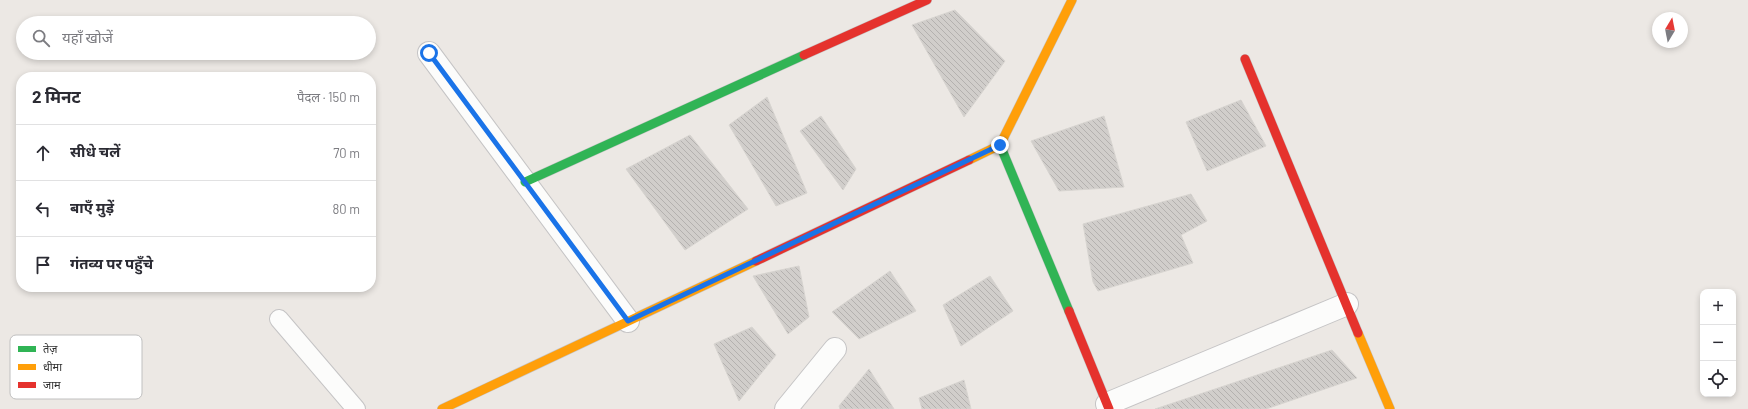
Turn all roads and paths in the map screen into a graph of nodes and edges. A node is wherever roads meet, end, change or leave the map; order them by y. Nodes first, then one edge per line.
1 (927, 0) edge
2 (1072, 0) edge
3 (429, 53) dead end
4 (1246, 59) dead end
5 (1000, 145) junction
6 (525, 182) junction
7 (1347, 304) junction
8 (279, 319) dead end
9 (628, 321) junction
10 (835, 349) dead end
11 (1108, 406) edge
12 (792, 407) edge
13 (356, 409) edge
14 (443, 409) edge
15 (1390, 409) edge

1 - 6 street
2 - 5 street
3 - 6 street
4 - 7 street
5 - 9 street
5 - 11 street
6 - 9 street
7 - 11 street
7 - 15 street
8 - 13 lane
9 - 14 street
10 - 12 street

